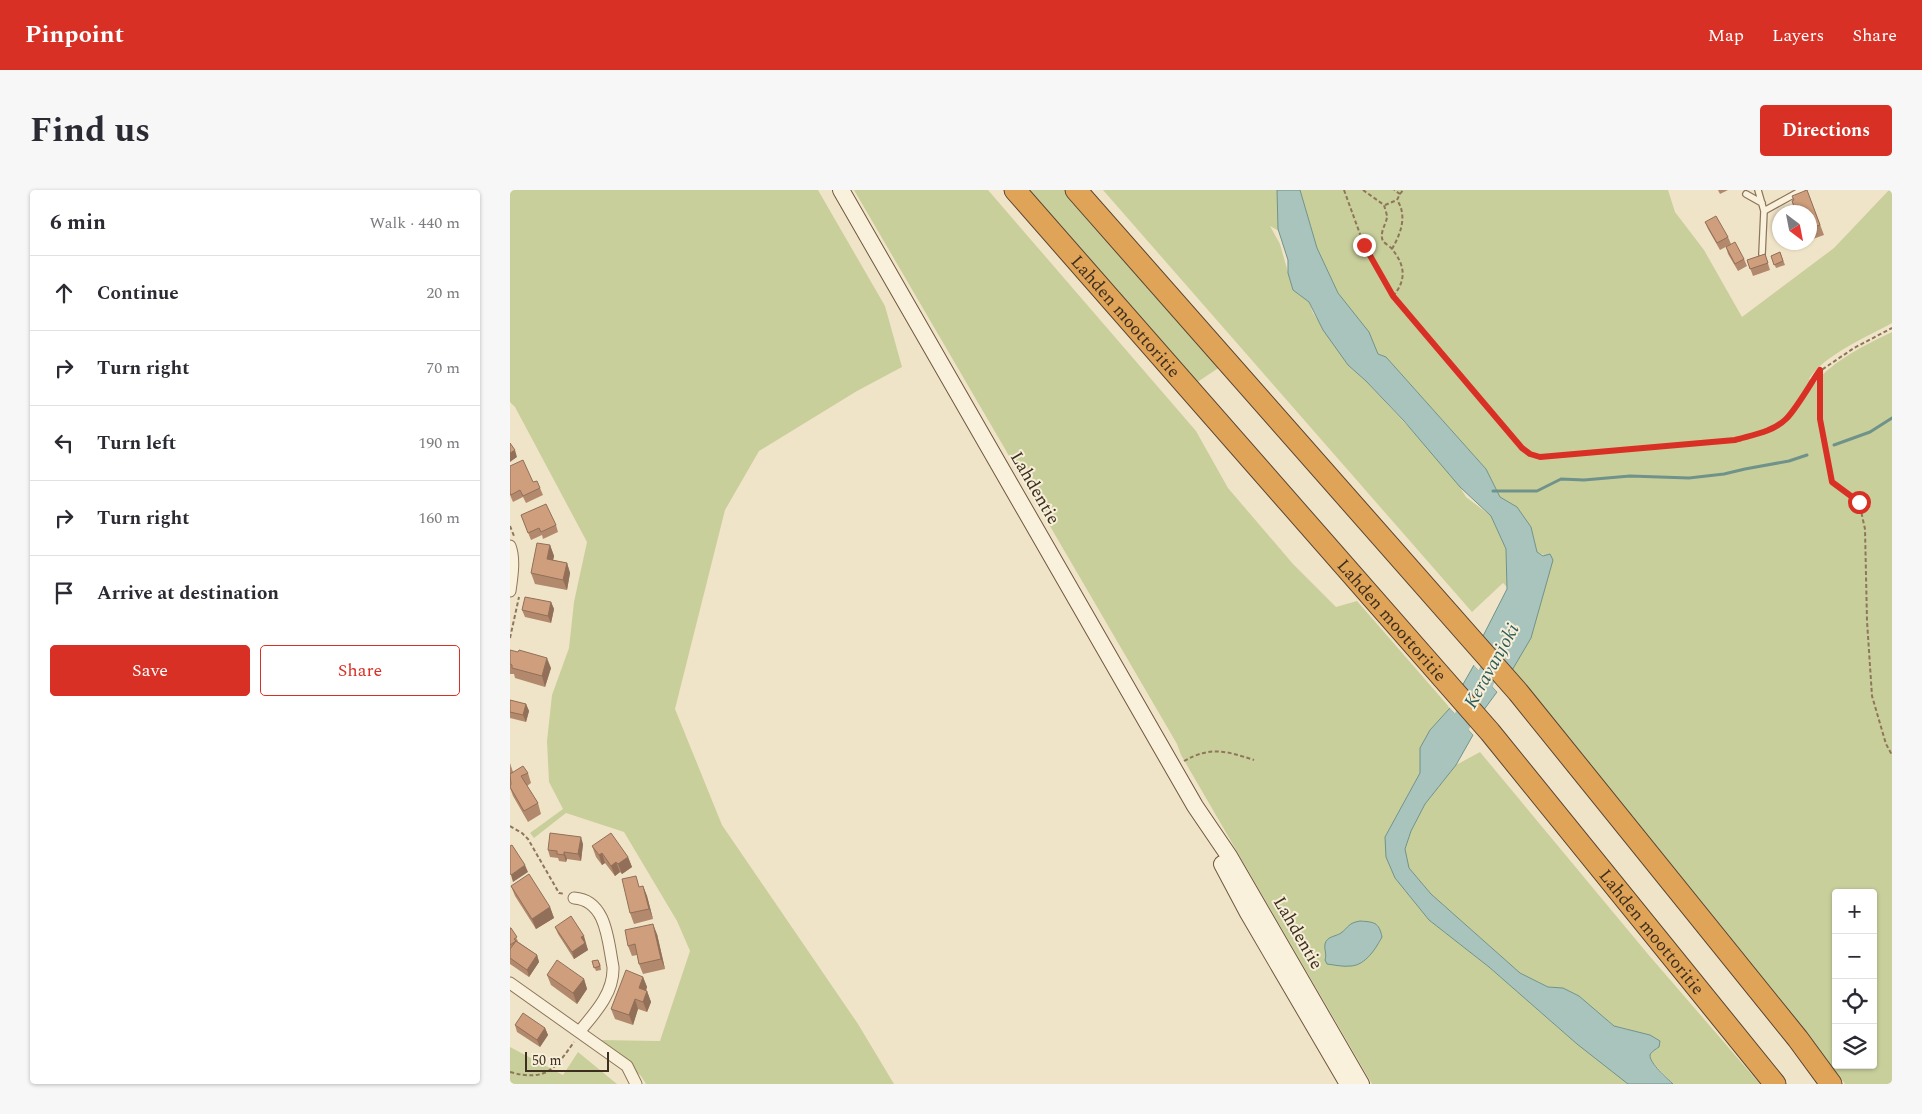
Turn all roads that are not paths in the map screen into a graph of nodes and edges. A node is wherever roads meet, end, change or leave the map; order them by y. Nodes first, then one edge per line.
1 (841, 190) edge
2 (1016, 190) edge
3 (1076, 190) edge
4 (1758, 190) edge
5 (1802, 190) edge
6 (1746, 194) dead end
7 (1762, 203) junction
8 (1764, 211) junction
9 (1762, 254) edge
10 (510, 546) edge
11 (510, 589) edge
12 (574, 898) road end
13 (1279, 954) junction
14 (510, 983) edge
15 (577, 1036) junction
16 (636, 1084) edge
17 (1348, 1084) edge
18 (1362, 1084) edge
19 (1775, 1084) edge
20 (1832, 1084) edge

1 - 13 main road, Lahdentie
2 - 19 highway, Lahden moottoritie
3 - 20 highway
4 - 7 lane
5 - 8 lane
6 - 7 lane
7 - 8 lane
8 - 9 lane
10 - 11 street
12 - 15 street
13 - 17 main road, Lahdentie
13 - 18 main road, Lahdentie
14 - 15 street
15 - 16 street

